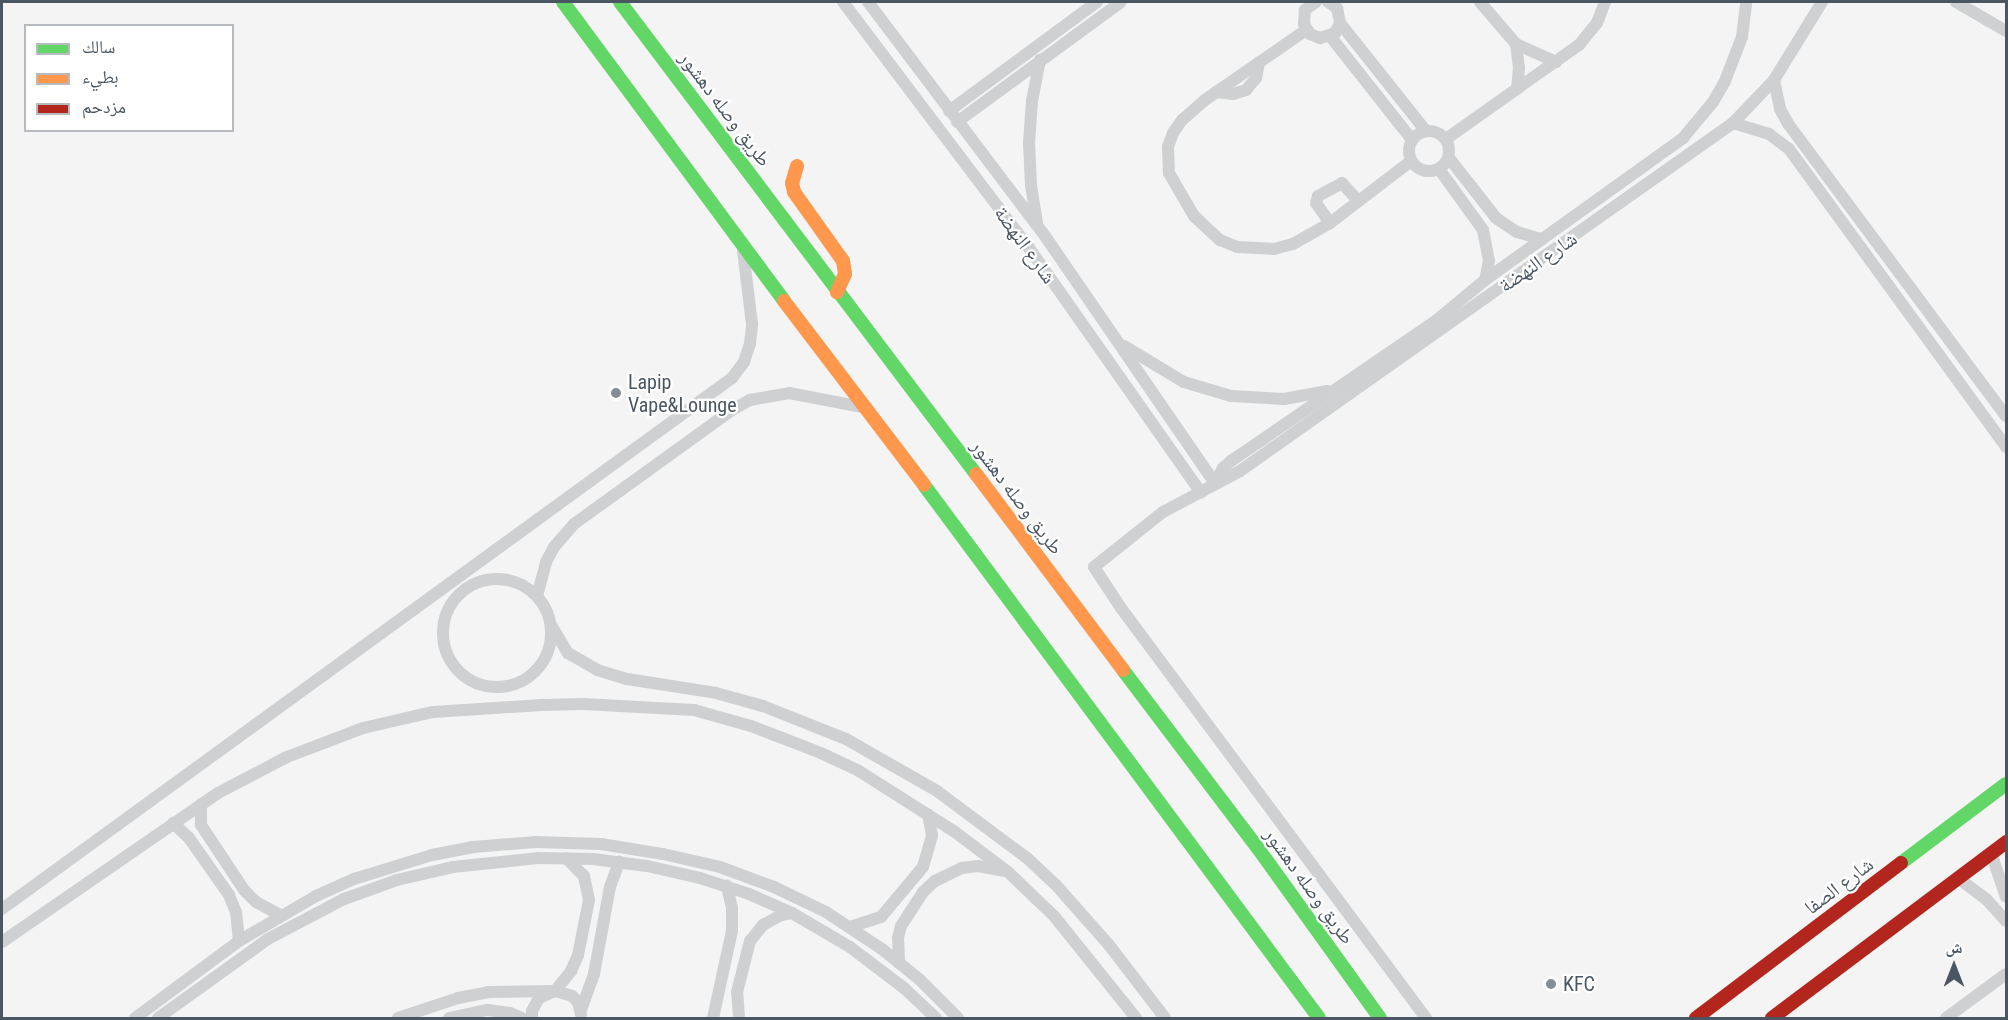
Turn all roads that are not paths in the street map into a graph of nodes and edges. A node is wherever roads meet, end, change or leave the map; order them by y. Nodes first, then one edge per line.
1 (563, 2) edge
2 (620, 2) edge
3 (843, 2) edge
4 (868, 2) edge
5 (1097, 2) edge
6 (1121, 2) edge
7 (1316, 2) edge
8 (1480, 2) edge
9 (1605, 2) edge
10 (1746, 2) edge
11 (1822, 2) edge
12 (1956, 2) edge
13 (1337, 4) edge
14 (1302, 6) edge
15 (1079, 15) junction
16 (1341, 23) junction
17 (1087, 25) junction
18 (1306, 30) junction
19 (2007, 32) edge
20 (1330, 36) junction
21 (1516, 44) junction
22 (1040, 60) junction
23 (1556, 62) junction
24 (1774, 80) junction
25 (1517, 89) junction
26 (950, 111) junction
27 (957, 122) junction
28 (1733, 123) junction
29 (1789, 125) junction
30 (1426, 131) junction
31 (1769, 134) junction
32 (1446, 139) junction
33 (1412, 140) junction
34 (1449, 158) junction
35 (1411, 161) junction
36 (797, 166) dead end
37 (1645, 166) junction
38 (1439, 169) junction
39 (1654, 179) junction
40 (1358, 201) junction
41 (1330, 223) junction
42 (1041, 231) junction
43 (1542, 239) junction
44 (743, 247) junction
45 (1029, 248) junction
46 (1485, 280) junction
47 (837, 292) junction
48 (1441, 324) junction
49 (1119, 343) junction
50 (1978, 378) junction
51 (1337, 388) junction
52 (1963, 388) junction
53 (867, 408) junction
54 (2007, 416) edge
55 (2007, 447) edge
56 (1215, 483) junction
57 (1201, 493) junction
58 (457, 576) junction
59 (467, 587) junction
60 (537, 596) junction
61 (551, 625) junction
62 (500, 687) junction
63 (501, 707) junction
64 (2007, 784) edge
65 (201, 804) junction
66 (928, 814) junction
67 (173, 822) junction
68 (2007, 842) edge
69 (1991, 854) junction
70 (566, 858) junction
71 (619, 862) junction
72 (1008, 872) junction
73 (1958, 878) junction
74 (727, 886) junction
75 (2007, 897) edge
76 (2, 909) edge
77 (792, 913) junction
78 (280, 915) junction
79 (2007, 921) edge
80 (850, 927) junction
81 (239, 941) junction
82 (2, 942) edge
83 (899, 963) junction
84 (2007, 974) edge
85 (553, 991) junction
86 (173, 1013) edge
87 (581, 1015) edge
88 (135, 1018) edge
89 (158, 1018) edge
90 (398, 1018) edge
91 (448, 1018) edge
92 (522, 1018) edge
93 (532, 1018) edge
94 (713, 1018) edge
95 (739, 1018) edge
96 (936, 1018) edge
97 (958, 1018) edge
98 (1136, 1018) edge
99 (1165, 1018) edge
100 (1319, 1018) edge
101 (1380, 1018) edge
102 (1426, 1018) edge
103 (1696, 1018) edge
104 (1772, 1018) edge
105 (1946, 1018) edge

1 - 44 main road
2 - 47 main road, طريق وصله دهشور
3 - 45 street, شارع النهضة
4 - 26 street, شارع النهضة
5 - 15 street
6 - 17 street
7 - 14 street
8 - 21 street
9 - 23 street
10 - 37 street, شارع النهضة
11 - 24 street, شارع النهضة
12 - 19 street
13 - 16 street
14 - 18 street
15 - 17 street
15 - 26 street
16 - 20 street
16 - 30 street
17 - 22 street
18 - 20 street
18 - 41 street
20 - 33 street
21 - 23 street
21 - 25 street
22 - 27 street
22 - 42 street
23 - 25 street
24 - 28 street, شارع النهضة
24 - 29 street
25 - 32 street
26 - 27 street, شارع النهضة
27 - 42 street, شارع النهضة
28 - 31 street
28 - 39 street, شارع النهضة
29 - 31 street
29 - 50 street
30 - 32 street
30 - 33 street
31 - 52 street
32 - 34 street
33 - 35 street
34 - 38 street
34 - 43 street
35 - 38 street
35 - 40 street
36 - 47 main road
37 - 39 street
37 - 43 street, شارع النهضة
38 - 46 street
39 - 48 street, شارع النهضة
40 - 41 street
40 - 41 street
42 - 45 street
42 - 49 street, شارع النهضة
43 - 46 street, شارع النهضة
44 - 53 main road
44 - 58 street
45 - 57 street, شارع النهضة
46 - 48 street, شارع النهضة
47 - 101 main road, طريق وصله دهشور
48 - 51 street, شارع النهضة
48 - 56 street, شارع النهضة
49 - 51 street
49 - 56 street, شارع النهضة
50 - 52 street
50 - 54 street
51 - 56 street, شارع النهضة
52 - 55 street
53 - 60 street
53 - 100 main road
56 - 57 street
57 - 102 street
58 - 59 street
58 - 76 street
59 - 60 street
59 - 62 street
60 - 61 street
61 - 62 street
61 - 99 street
62 - 63 street
63 - 65 street
63 - 66 street
64 - 103 main road, شارع الصفا
65 - 67 street
65 - 78 street
66 - 72 street
66 - 80 street
67 - 81 street
67 - 82 street
68 - 69 main road
69 - 73 main road
69 - 75 street
70 - 71 street
70 - 85 street
70 - 86 street
71 - 74 street
71 - 87 street
72 - 83 street
72 - 98 street
73 - 79 street
73 - 104 main road
74 - 77 street
74 - 94 street
77 - 95 street
77 - 96 street
78 - 80 street
78 - 81 street
80 - 83 street
81 - 88 street
83 - 97 street
84 - 105 street
85 - 87 street
85 - 90 street
85 - 93 street
86 - 89 street
91 - 92 street

